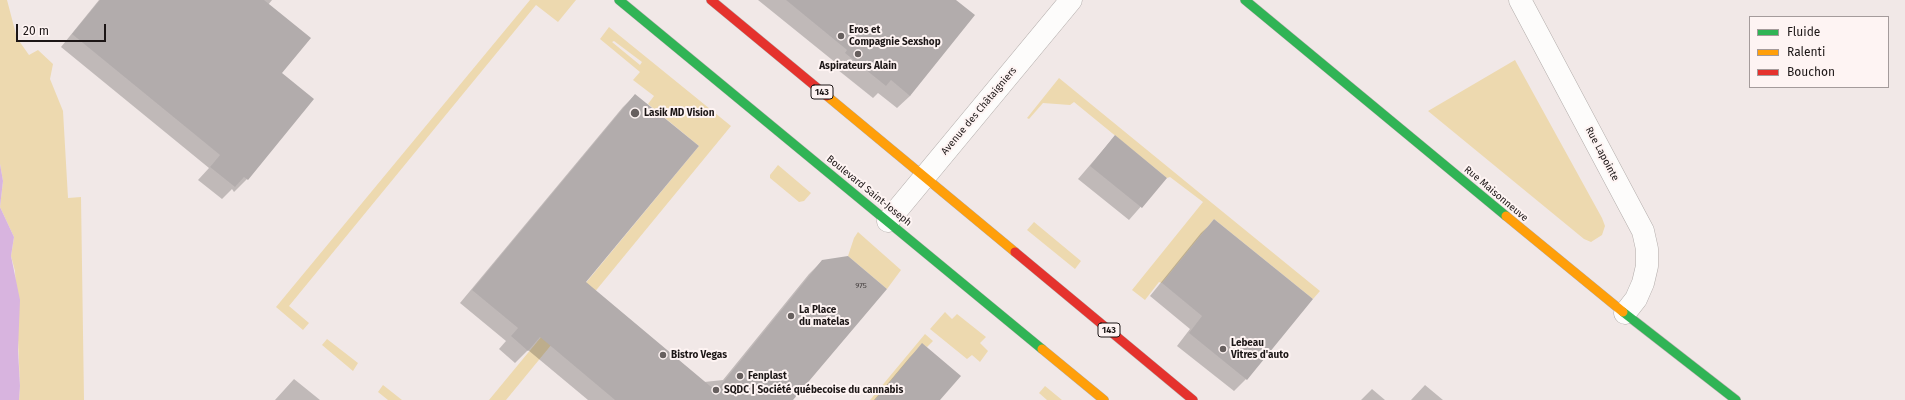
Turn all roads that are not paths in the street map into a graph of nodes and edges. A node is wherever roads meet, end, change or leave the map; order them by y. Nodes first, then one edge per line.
1 (619, 0) edge
2 (711, 0) edge
3 (1070, 0) edge
4 (1245, 0) edge
5 (1520, 0) edge
6 (925, 177) junction
7 (888, 221) junction
8 (1625, 313) junction
9 (1104, 400) edge
10 (1193, 400) edge
11 (1736, 400) edge

1 - 7 main road, Boulevard Saint-Joseph
2 - 6 main road, 143
3 - 6 street, Avenue des Châtaigniers
4 - 8 main road, Rue Maisonneuve
5 - 8 street, Rue Lapointe
6 - 7 street, Avenue des Châtaigniers
6 - 10 main road, 143
7 - 9 main road, Boulevard Saint-Joseph
8 - 11 main road, Rue Maisonneuve

